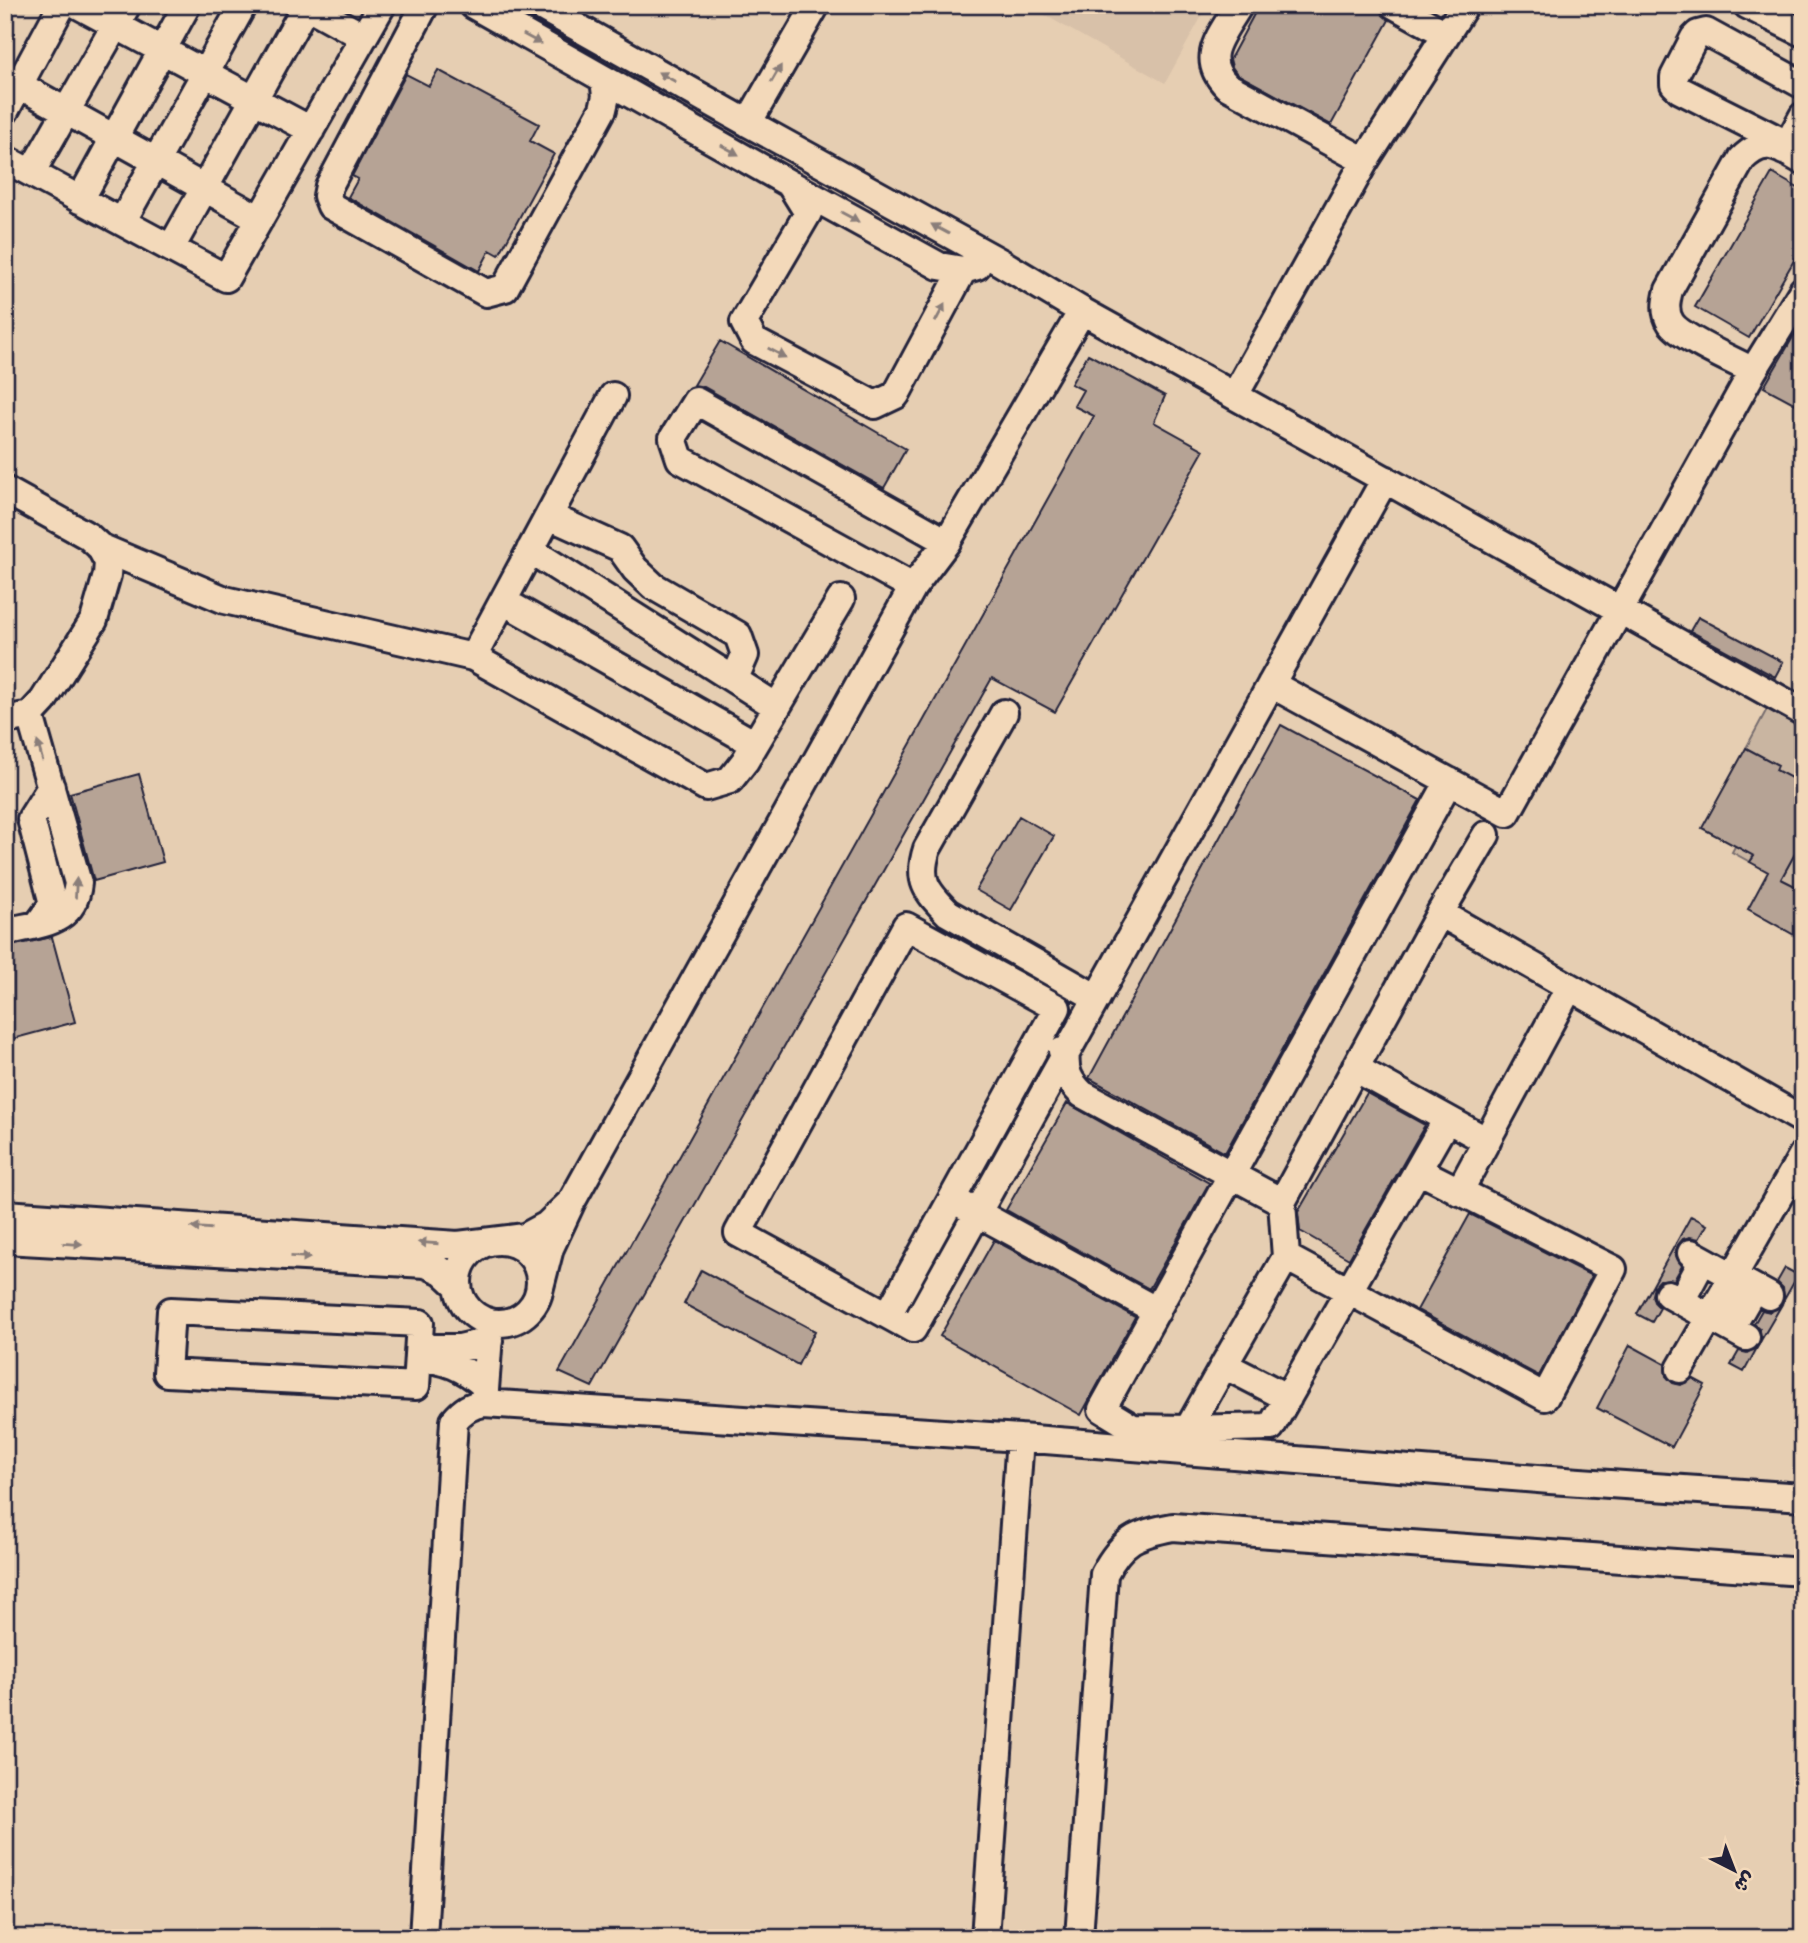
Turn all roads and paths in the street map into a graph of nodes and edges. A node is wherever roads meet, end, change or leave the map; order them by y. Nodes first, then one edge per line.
1 (62, 5) edge
2 (78, 5) edge
3 (187, 5) edge
4 (243, 5) edge
5 (382, 5) edge
6 (473, 5) edge
7 (816, 5) edge
8 (1239, 5) edge
9 (1394, 5) edge
10 (1465, 5) edge
11 (1748, 5) edge
12 (306, 6) edge
13 (426, 7) edge
14 (547, 7) edge
15 (121, 15) edge
16 (1803, 33) edge
17 (1446, 34) junction
18 (364, 37) junction
19 (162, 50) junction
20 (205, 73) junction
21 (604, 79) junction
22 (19, 85) junction
23 (1803, 85) edge
24 (628, 93) junction
25 (254, 99) junction
26 (603, 109) junction
27 (5, 111) edge
28 (66, 112) junction
29 (1803, 116) edge
30 (748, 123) junction
31 (311, 130) junction
32 (114, 138) junction
33 (1791, 152) edge
34 (5, 159) edge
35 (1365, 161) junction
36 (156, 162) junction
37 (31, 173) junction
38 (790, 184) junction
39 (204, 188) junction
40 (80, 200) junction
41 (260, 219) junction
42 (122, 222) junction
43 (170, 248) junction
44 (1000, 262) junction
45 (963, 270) junction
46 (1803, 290) edge
47 (1082, 311) junction
48 (1753, 371) junction
49 (1235, 395) junction
50 (613, 396) dead end
51 (1385, 479) junction
52 (5, 490) edge
53 (549, 516) junction
54 (947, 542) junction
55 (100, 547) junction
56 (530, 550) junction
57 (913, 587) junction
58 (841, 599) dead end
59 (503, 601) junction
60 (1620, 611) junction
61 (473, 657) junction
62 (735, 678) junction
63 (1271, 684) junction
64 (777, 707) junction
65 (1803, 712) edge
66 (1004, 713) dead end
67 (18, 718) edge
68 (755, 744) junction
69 (1449, 781) junction
70 (1498, 807) junction
71 (1440, 913) junction
72 (5, 933) edge
73 (1569, 988) junction
74 (1097, 998) junction
75 (1039, 1042) junction
76 (1066, 1053) junction
77 (1355, 1068) junction
78 (1447, 1119) junction
79 (1803, 1120) edge
80 (1486, 1141) junction
81 (1803, 1154) edge
82 (1418, 1170) junction
83 (1231, 1175) junction
84 (1459, 1192) junction
85 (952, 1199) junction
86 (572, 1201) junction
87 (1282, 1202) junction
88 (977, 1213) junction
89 (5, 1214) edge
90 (5, 1240) edge
91 (496, 1241) junction
92 (1286, 1257) junction
93 (458, 1286) junction
94 (1752, 1287) junction
95 (539, 1291) junction
96 (1349, 1291) junction
97 (1157, 1311) junction
98 (888, 1315) junction
99 (1729, 1327) junction
100 (490, 1331) junction
101 (418, 1352) junction
102 (1224, 1365) junction
103 (1680, 1369) dead end
104 (485, 1394) junction
105 (1288, 1398) junction
106 (1188, 1429) junction
107 (1020, 1438) junction
108 (1803, 1497) edge
109 (1803, 1572) edge
110 (423, 1938) edge
111 (985, 1938) edge
112 (1079, 1938) edge

1 - 22 lane
2 - 15 lane
3 - 19 lane
4 - 20 lane
5 - 18 lane
6 -> 21 lane
30 -> 7 lane
8 - 35 lane
9 - 17 lane
10 - 17 lane
11 - 16 lane
12 - 18 lane
12 - 25 lane
13 - 26 lane
30 -> 14 lane
15 - 19 lane
15 - 28 lane
17 - 35 lane
18 - 31 lane
19 - 20 lane
19 - 32 lane
20 - 25 lane
20 - 36 lane
21 - 24 lane
21 - 26 lane
22 - 27 lane
22 - 28 lane
23 - 33 lane
24 - 26 lane
24 -> 38 lane
25 - 31 lane
25 - 39 lane
28 - 32 lane
28 - 37 lane
29 - 33 lane
44 -> 30 lane
31 - 41 lane
32 - 36 lane
32 - 40 lane
33 - 48 lane
34 - 37 lane
35 - 49 lane
36 - 39 lane
36 - 42 lane
37 - 40 lane
38 -> 45 lane
38 -> 45 lane
39 - 41 lane
39 - 43 lane
40 - 42 lane
41 - 43 lane
42 - 43 lane
44 - 45 lane
44 - 47 lane
46 - 48 lane
47 - 49 lane
47 - 54 lane
48 - 60 lane
49 - 51 lane
50 - 53 lane
51 - 60 lane
51 - 63 lane
52 - 55 lane
53 - 56 lane
53 - 62 lane
54 - 57 lane
54 - 57 lane
55 - 61 lane
55 - 67 lane
56 - 59 lane
56 - 62 lane
57 - 86 lane
58 - 64 lane
59 - 61 lane
59 - 68 lane
60 - 65 lane
60 - 70 lane
61 - 68 lane
62 - 64 lane
63 - 69 lane
63 - 74 lane
64 - 68 lane
66 - 74 lane
72 -> 67 lane
69 - 70 lane
69 - 83 lane
70 - 71 lane
71 - 73 lane
71 - 77 lane
73 - 79 lane
73 - 80 lane
74 - 76 lane
75 - 76 lane
75 - 85 lane
75 - 98 lane
76 - 83 lane
76 - 88 lane
77 - 78 lane
77 - 87 lane
78 - 80 lane
78 - 82 lane
80 - 84 lane
81 - 94 lane
82 - 84 lane
82 - 96 lane
83 - 87 lane
83 - 97 lane
84 - 96 lane
85 - 88 lane
85 - 98 lane
86 - 91 lane
86 - 95 lane
87 - 92 lane
88 - 97 lane
88 - 98 lane
91 -> 89 lane
90 -> 93 lane
91 - 93 lane
91 - 95 lane
92 - 96 lane
92 - 102 lane
93 - 100 lane
94 - 99 lane
94 - 99 lane
95 - 100 lane
96 - 105 lane
97 - 106 lane
99 - 103 lane
100 - 101 lane
100 - 104 lane
101 - 101 lane
101 - 104 lane
102 - 105 lane
102 - 106 lane
104 - 107 lane
104 - 110 lane
105 - 106 lane
107 - 108 lane
107 - 111 lane
109 - 112 lane

